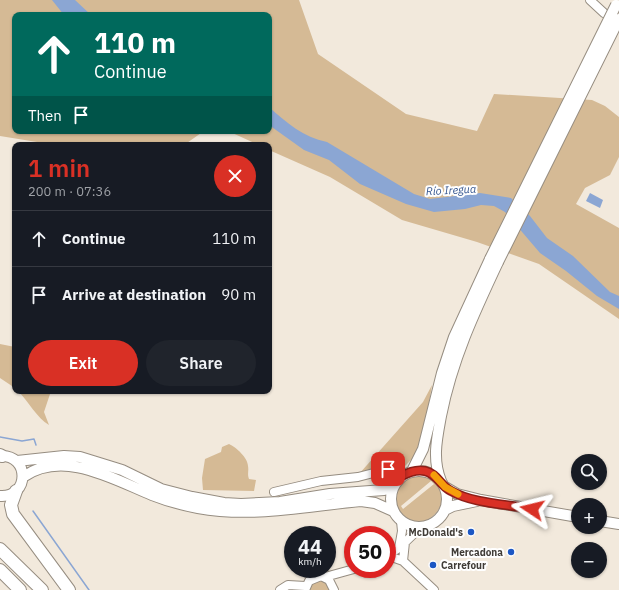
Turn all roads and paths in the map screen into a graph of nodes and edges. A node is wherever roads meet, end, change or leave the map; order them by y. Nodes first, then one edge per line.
1 (590, 0) edge
2 (618, 3) edge
3 (604, 13) dead end
4 (619, 19) edge
5 (494, 260) junction
6 (1, 456) edge
7 (17, 461) junction
8 (412, 471) junction
9 (402, 476) junction
10 (23, 477) junction
11 (443, 484) junction
12 (394, 485) junction
13 (16, 491) junction
14 (274, 492) dead end
15 (0, 496) edge
16 (480, 500) junction
17 (445, 510) junction
18 (394, 511) junction
19 (571, 516) edge
20 (401, 521) junction
21 (607, 522) edge
22 (619, 524) edge
23 (421, 527) junction
24 (402, 545) junction
25 (0, 549) edge
26 (396, 550) edge
27 (396, 559) edge
28 (403, 561) junction
29 (0, 570) edge
30 (344, 572) edge
31 (336, 575) edge
32 (312, 578) edge
33 (326, 578) edge
34 (336, 578) edge
35 (0, 580) edge
36 (305, 588) edge
37 (334, 588) edge
38 (12, 590) edge
39 (20, 590) edge
40 (42, 590) edge
41 (69, 590) edge
42 (280, 590) edge
43 (434, 590) edge

1 - 3 street
2 - 5 main road, bridge
4 - 5 main road, bridge
5 - 8 main road
5 - 11 main road
6 - 7 main road
7 - 10 main road
7 - 12 main road
8 - 9 main road
8 - 11 main road
9 - 12 main road
9 - 14 street
10 - 13 main road
10 - 18 main road
11 - 16 main road
11 - 17 main road
12 - 18 main road
13 - 15 main road
13 - 41 highway
16 - 17 main road
16 - 19 main road
17 - 23 main road
18 - 20 main road
20 - 23 main road
20 - 24 street
21 - 22 main road
23 - 24 street
24 - 26 street
24 - 28 street
25 - 40 highway
27 - 28 street
28 - 43 street
29 - 39 highway
30 - 31 street
32 - 36 street
33 - 37 street
34 - 37 street
35 - 38 highway
36 - 42 street

